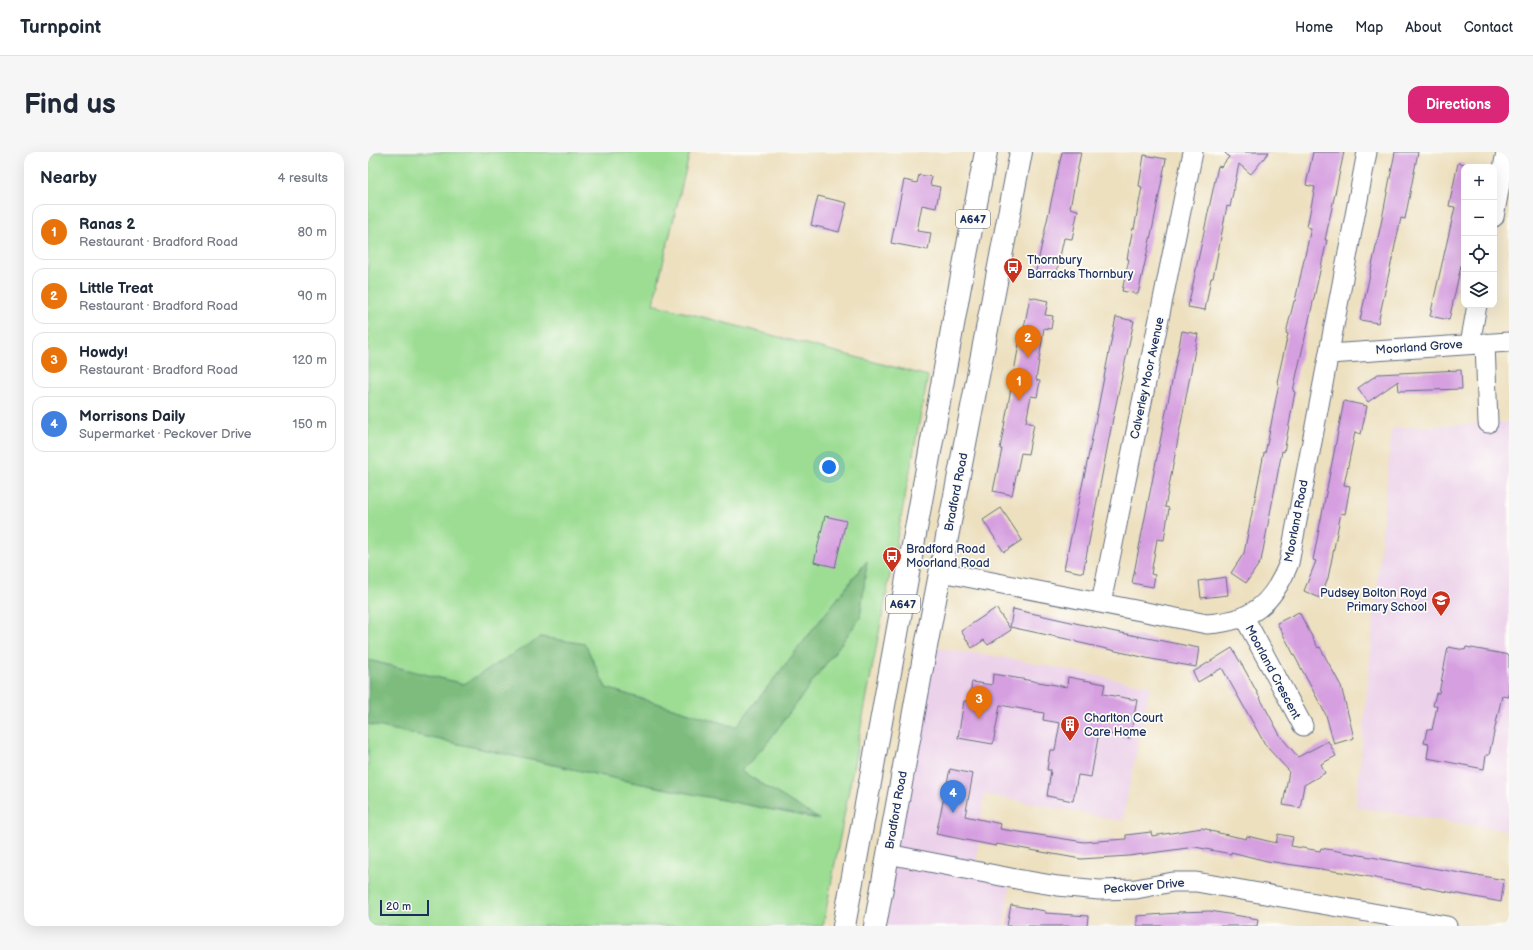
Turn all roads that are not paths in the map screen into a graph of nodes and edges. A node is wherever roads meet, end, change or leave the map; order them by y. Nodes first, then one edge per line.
1 (986, 152) edge
2 (1021, 152) edge
3 (1193, 152) edge
4 (1367, 152) edge
5 (1506, 152) edge
6 (1497, 201) edge
7 (1477, 308) edge
8 (1509, 342) edge
9 (1477, 343) junction
10 (1329, 354) junction
11 (1488, 423) dead end
12 (941, 572) junction
13 (1101, 603) junction
14 (1244, 617) junction
15 (1303, 726) dead end
16 (888, 854) junction
17 (844, 926) edge
18 (875, 926) edge
19 (1447, 926) edge

1 - 17 highway, A647
2 - 12 highway, Bradford Road / A647
3 - 13 street, Calverley Moor Avenue
4 - 10 street, Moorland Road
5 - 6 street
7 - 9 street
8 - 9 street, Moorland Grove
9 - 10 street, Moorland Grove
9 - 11 street
10 - 14 street, Moorland Road
12 - 13 street, Moorland Road
12 - 16 highway, Bradford Road / A647
13 - 14 street, Moorland Road
14 - 15 street, Moorland Crescent
16 - 18 highway, Bradford Road / A647
16 - 19 street, Peckover Drive

